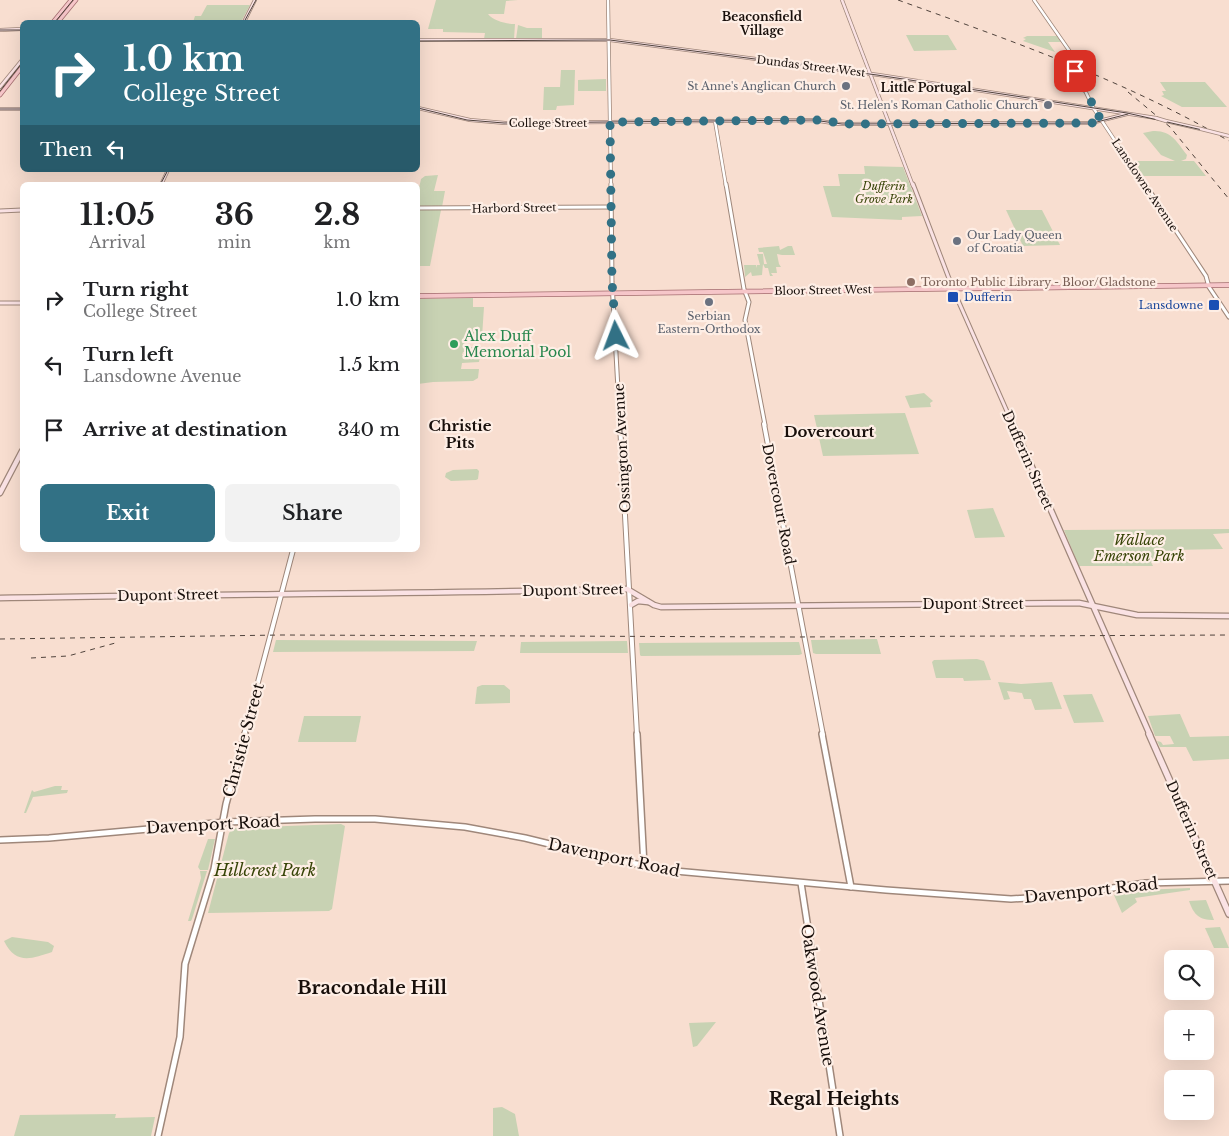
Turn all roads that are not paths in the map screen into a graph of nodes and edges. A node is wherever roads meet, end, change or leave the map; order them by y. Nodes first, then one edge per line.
1 (71, 0) edge
2 (76, 0) edge
3 (255, 0) edge
4 (608, 0) edge
5 (842, 0) edge
6 (1034, 0) edge
7 (55, 20) edge
8 (60, 20) edge
9 (245, 20) edge
10 (0, 30) edge
11 (20, 30) edge
12 (420, 40) edge
13 (609, 40) junction
14 (20, 62) edge
15 (20, 70) edge
16 (870, 74) junction
17 (0, 87) edge
18 (0, 95) edge
19 (1093, 107) junction
20 (0, 108) edge
21 (420, 108) edge
22 (20, 109) edge
23 (1128, 112) junction
24 (715, 121) junction
25 (610, 122) junction
26 (1102, 122) junction
27 (890, 124) junction
28 (1229, 136) edge
29 (611, 207) junction
30 (420, 208) edge
31 (0, 210) edge
32 (20, 210) edge
33 (1208, 285) junction
34 (1229, 285) edge
35 (952, 287) junction
36 (745, 290) junction
37 (613, 293) junction
38 (420, 296) edge
39 (0, 303) edge
40 (20, 303) edge
41 (1229, 317) edge
42 (20, 455) edge
43 (0, 493) edge
44 (292, 552) edge
45 (630, 589) junction
46 (282, 594) junction
47 (0, 598) edge
48 (650, 602) junction
49 (630, 605) junction
50 (798, 605) junction
51 (1092, 605) junction
52 (1229, 616) edge
53 (223, 822) junction
54 (0, 840) edge
55 (644, 866) junction
56 (1214, 881) junction
57 (1229, 881) edge
58 (801, 883) junction
59 (851, 887) junction
60 (1229, 914) edge
61 (158, 1136) edge
62 (840, 1136) edge

1 - 7 main road
2 - 8 main road
3 - 9 main road
4 - 13 street, Ossington Avenue
5 - 16 main road, Dufferin Street
6 - 19 street, Lansdowne Avenue
10 - 11 main road
12 - 13 main road, Dundas Street West
13 - 16 main road, Dundas Street West
13 - 25 street, Ossington Avenue
14 - 17 main road
15 - 18 main road
16 - 19 main road, Dundas Street West
16 - 27 main road, Dufferin Street
19 - 23 main road, Dundas Street West
19 - 26 street, Lansdowne Avenue
20 - 22 main road
21 - 25 main road, College Street
23 - 26 main road, College Street
23 - 28 main road, Dundas Street West, bridge
24 - 25 main road, College Street
24 - 27 main road, College Street
24 - 36 street, Dovercourt Road
25 - 29 street, Ossington Avenue
26 - 27 main road, College Street
26 - 33 street, Lansdowne Avenue
27 - 35 main road, Dufferin Street
29 - 30 street, Harbord Street
29 - 37 street, Ossington Avenue
31 - 32 main road
33 - 34 main road, Bloor Street West
33 - 35 main road, Bloor Street West
33 - 41 street, Lansdowne Avenue
35 - 36 main road, Bloor Street West
35 - 51 main road, Dufferin Street
36 - 37 main road, Bloor Street West
36 - 50 street, Dovercourt Road
37 - 38 main road, Bloor Street West
37 - 45 street, Ossington Avenue
39 - 40 main road
42 - 43 main road
44 - 46 street, Christie Street
45 - 46 main road, Dupont Street
45 - 48 main road, Dupont Street
45 - 49 street, Ossington Avenue
46 - 47 main road, Dupont Street
46 - 53 street, Christie Street
48 - 49 main road
48 - 50 main road, Dupont Street
49 - 55 street, Ossington Avenue
50 - 51 main road, Dupont Street
50 - 59 street, Dovercourt Road
51 - 52 main road, Dupont Street
51 - 56 main road, Dufferin Street
53 - 54 street, Davenport Road
53 - 55 street, Davenport Road
53 - 61 street, Christie Street
55 - 58 street, Davenport Road
56 - 57 street, Davenport Road
56 - 59 street, Davenport Road
56 - 60 main road, Dufferin Street
58 - 59 street, Davenport Road
58 - 62 street, Oakwood Avenue

